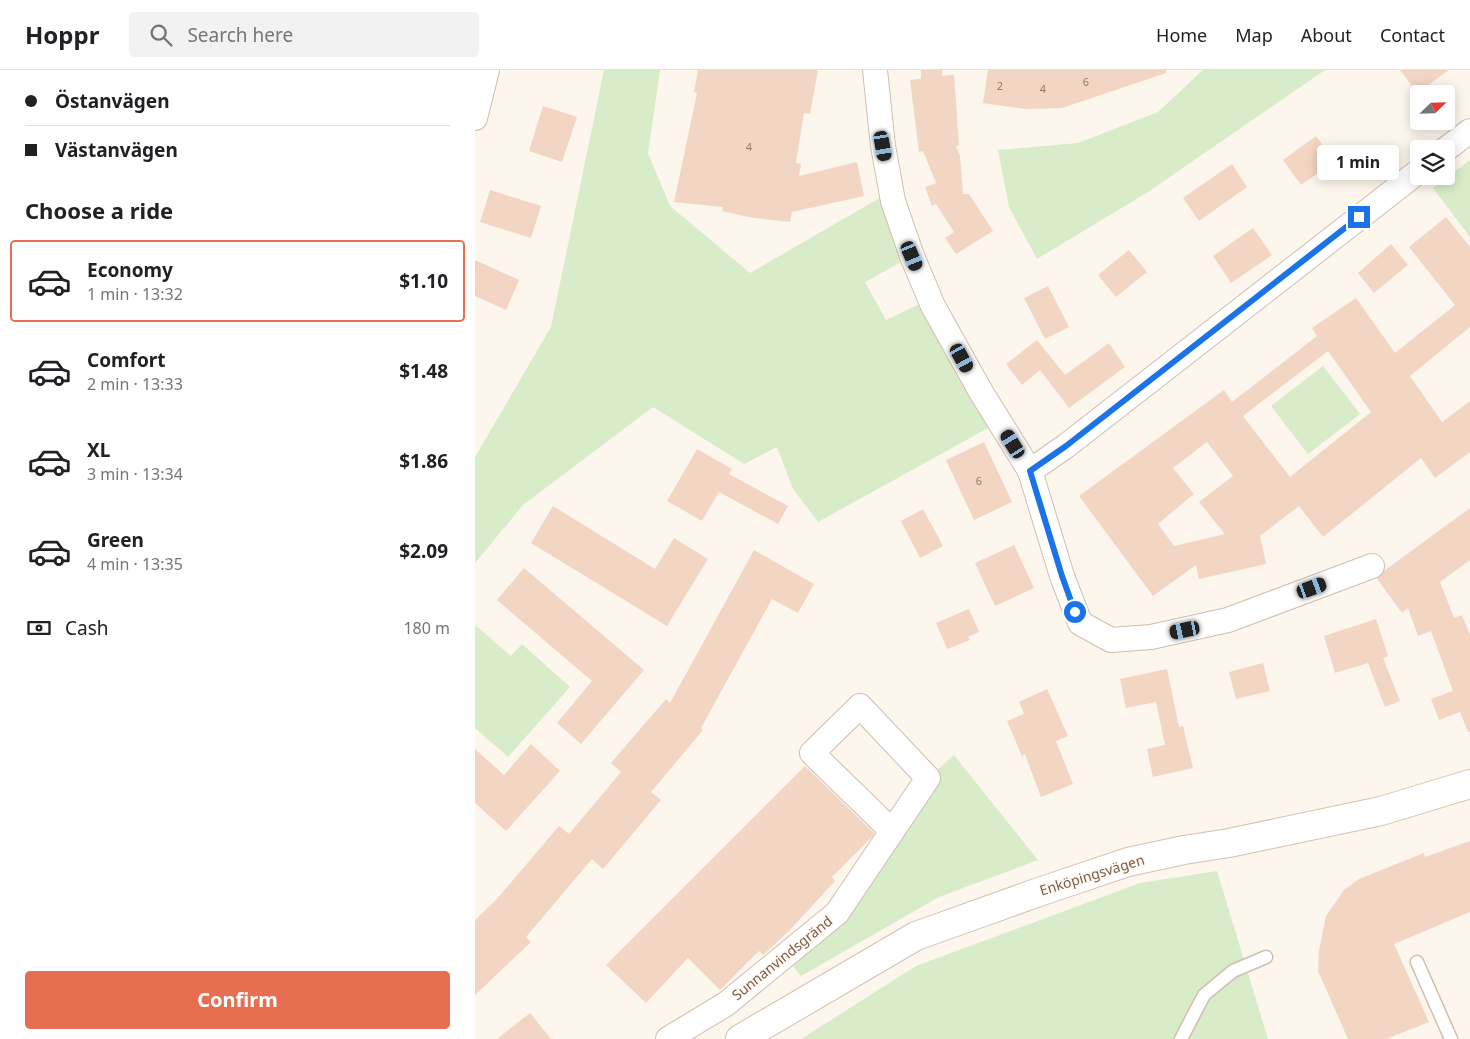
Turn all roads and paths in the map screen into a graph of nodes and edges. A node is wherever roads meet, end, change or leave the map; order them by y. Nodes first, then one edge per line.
1 (487, 70) edge
2 (875, 70) edge
3 (475, 118) edge
4 (1470, 131) edge
5 (1455, 142) edge
6 (1410, 178) edge
7 (1030, 471) junction
8 (1372, 566) dead end
9 (1470, 784) edge
10 (892, 831) junction
11 (1266, 957) dead end
12 (1417, 962) dead end
13 (668, 1039) edge
14 (741, 1039) edge
15 (1181, 1039) edge
16 (1451, 1039) edge

1 - 3 street
2 - 7 street
4 - 5 street
6 - 7 street
7 - 8 street
9 - 14 street, Enköpingsvägen
10 - 10 street, Sunnanvindsgränd
10 - 13 street, Sunnanvindsgränd
11 - 15 lane
12 - 16 lane

